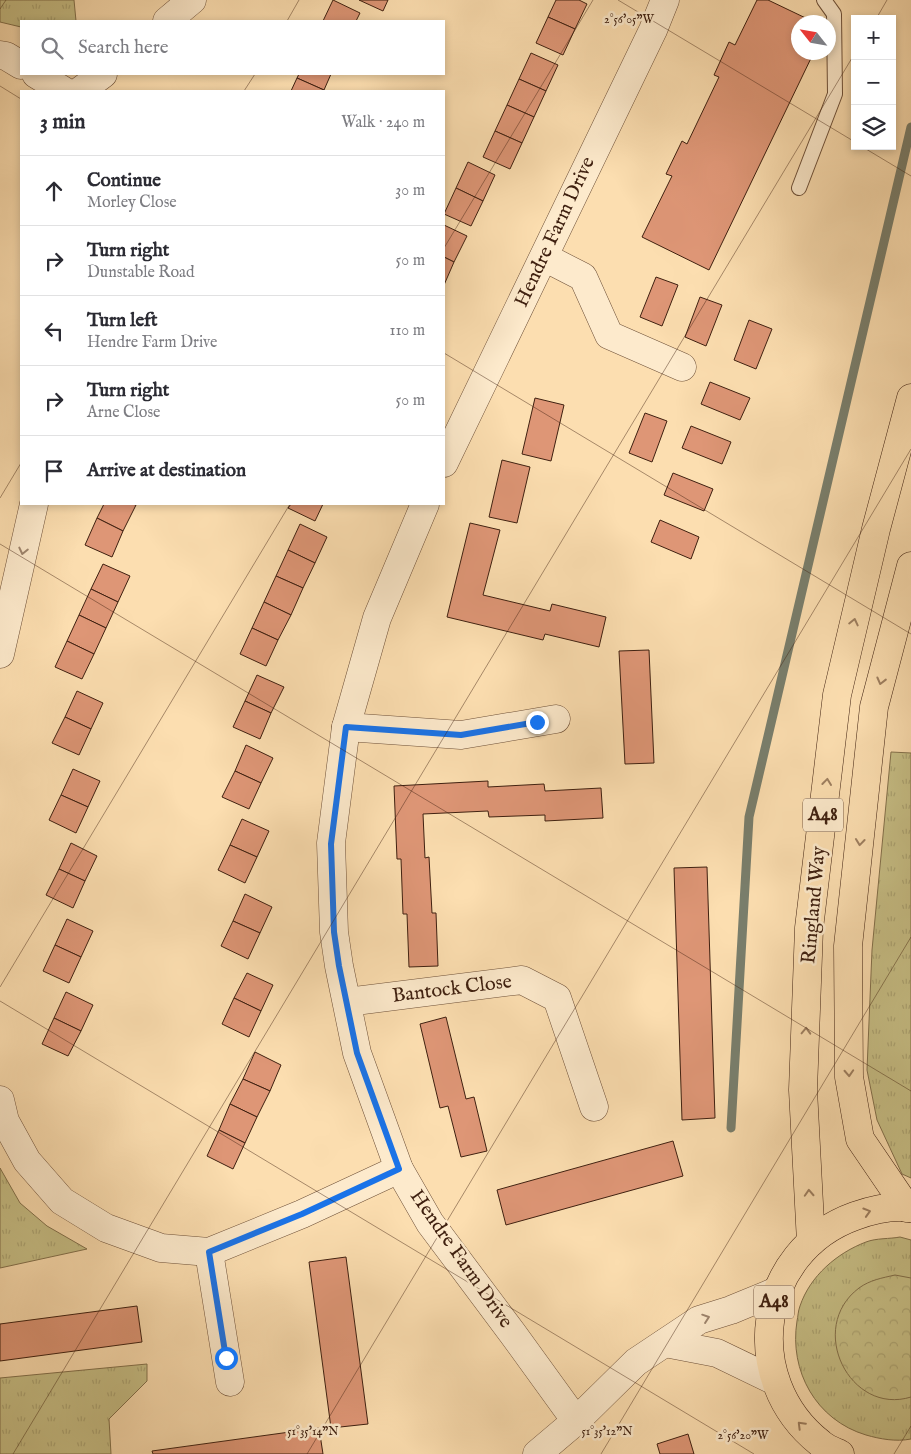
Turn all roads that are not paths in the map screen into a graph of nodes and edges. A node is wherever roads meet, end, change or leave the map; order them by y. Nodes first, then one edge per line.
1 (192, 0) edge
2 (665, 0) edge
3 (824, 0) edge
4 (168, 20) edge
5 (0, 55) edge
6 (20, 64) edge
7 (38, 75) edge
8 (102, 75) edge
9 (62, 90) edge
10 (81, 90) edge
11 (799, 188) dead end
12 (544, 257) junction
13 (682, 367) dead end
14 (911, 398) edge
15 (445, 461) edge
16 (34, 505) edge
17 (425, 505) edge
18 (911, 566) edge
19 (0, 654) edge
20 (556, 719) dead end
21 (346, 727) junction
22 (347, 1002) junction
23 (0, 1100) edge
24 (594, 1107) dead end
25 (399, 1169) junction
26 (909, 1208) edge
27 (811, 1242) junction
28 (209, 1252) junction
29 (777, 1291) junction
30 (665, 1343) junction
31 (775, 1381) junction
32 (230, 1382) dead end
33 (576, 1421) junction
34 (537, 1454) edge
35 (840, 1454) edge

1 - 4 street
2 - 12 street, Hendre Farm Drive
3 - 11 lane
5 - 6 street
7 - 9 street
8 - 10 street
12 - 13 street
12 - 15 street, Hendre Farm Drive
27 -> 14 main road, Ringland Way / A48
16 -> 19 street
17 - 21 street, Hendre Farm Drive
18 -> 26 main road, Ringland Way / A48
20 - 21 street
21 - 22 street, Hendre Farm Drive
22 - 24 street, Bantock Close
22 - 25 street, Hendre Farm Drive
23 - 28 street
25 - 28 street
25 - 33 street, Hendre Farm Drive
27 -> 26 main road, Ringland Way / A48
27 - 29 main road, Ringland Way / A48
28 - 32 street
30 -> 29 street
29 - 31 main road, Ringland Way / A48
30 - 31 street
30 - 33 street
35 -> 31 main road, Ringland Way / A48
33 - 34 street

